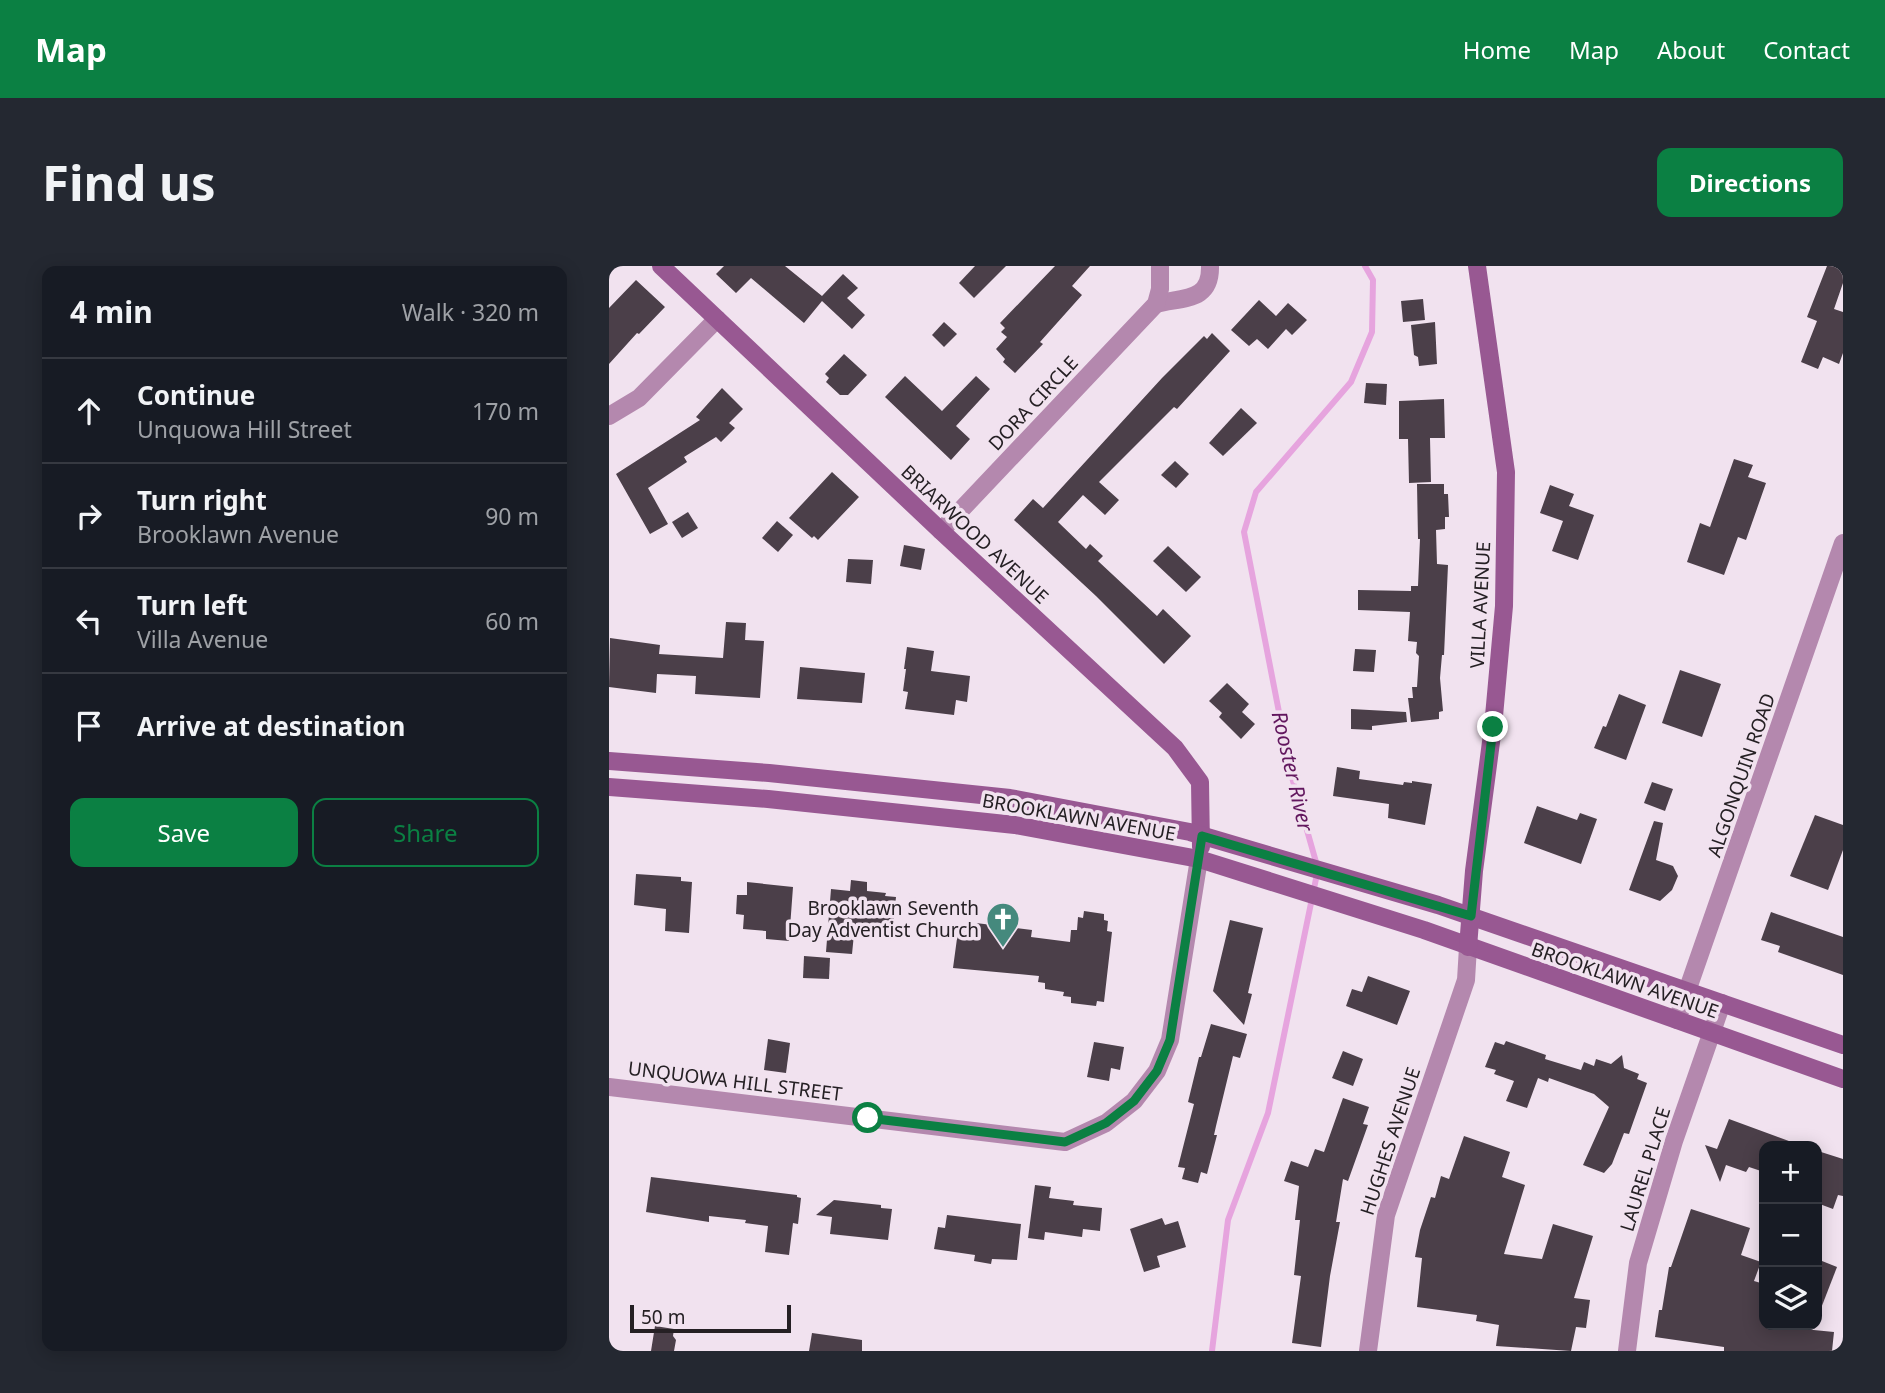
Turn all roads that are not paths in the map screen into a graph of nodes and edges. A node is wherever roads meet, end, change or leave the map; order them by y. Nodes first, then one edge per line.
1 (661, 266) edge
2 (1160, 266) edge
3 (1210, 266) edge
4 (1477, 266) edge
5 (1156, 304) junction
6 (716, 319) junction
7 (609, 416) edge
8 (941, 531) junction
9 (1843, 543) edge
10 (609, 761) edge
11 (609, 787) edge
12 (1202, 836) junction
13 (1199, 859) junction
14 (1471, 916) junction
15 (1468, 947) junction
16 (1689, 992) junction
17 (1722, 1003) junction
18 (1677, 1020) junction
19 (1710, 1032) junction
20 (1843, 1045) edge
21 (1843, 1079) edge
22 (609, 1087) edge
23 (1368, 1351) edge
24 (1627, 1351) edge

1 - 6 main road, BRIARWOOD AVENUE
2 - 5 street
3 - 5 street
4 - 14 main road, VILLA AVENUE
5 - 8 street, DORA CIRCLE
6 - 7 street
6 - 8 main road, BRIARWOOD AVENUE
8 - 12 main road, BRIARWOOD AVENUE
9 - 16 street, ALGONQUIN ROAD
10 - 12 main road, BROOKLAWN AVENUE
11 - 13 main road, BROOKLAWN AVENUE
12 - 13 main road, BRIARWOOD AVENUE
12 - 14 main road, BROOKLAWN AVENUE
13 - 15 main road, BROOKLAWN AVENUE
13 - 22 street, UNQUOWA HILL STREET
14 - 15 main road, VILLA AVENUE
14 - 16 main road, BROOKLAWN AVENUE
15 - 18 main road, BROOKLAWN AVENUE
15 - 23 street, HUGHES AVENUE
16 - 17 main road, BROOKLAWN AVENUE
16 - 18 street, ALGONQUIN ROAD
17 - 19 street, LAUREL PLACE
17 - 20 main road, BROOKLAWN AVENUE
18 - 19 main road, BROOKLAWN AVENUE
19 - 21 main road, BROOKLAWN AVENUE
19 - 24 street, LAUREL PLACE

